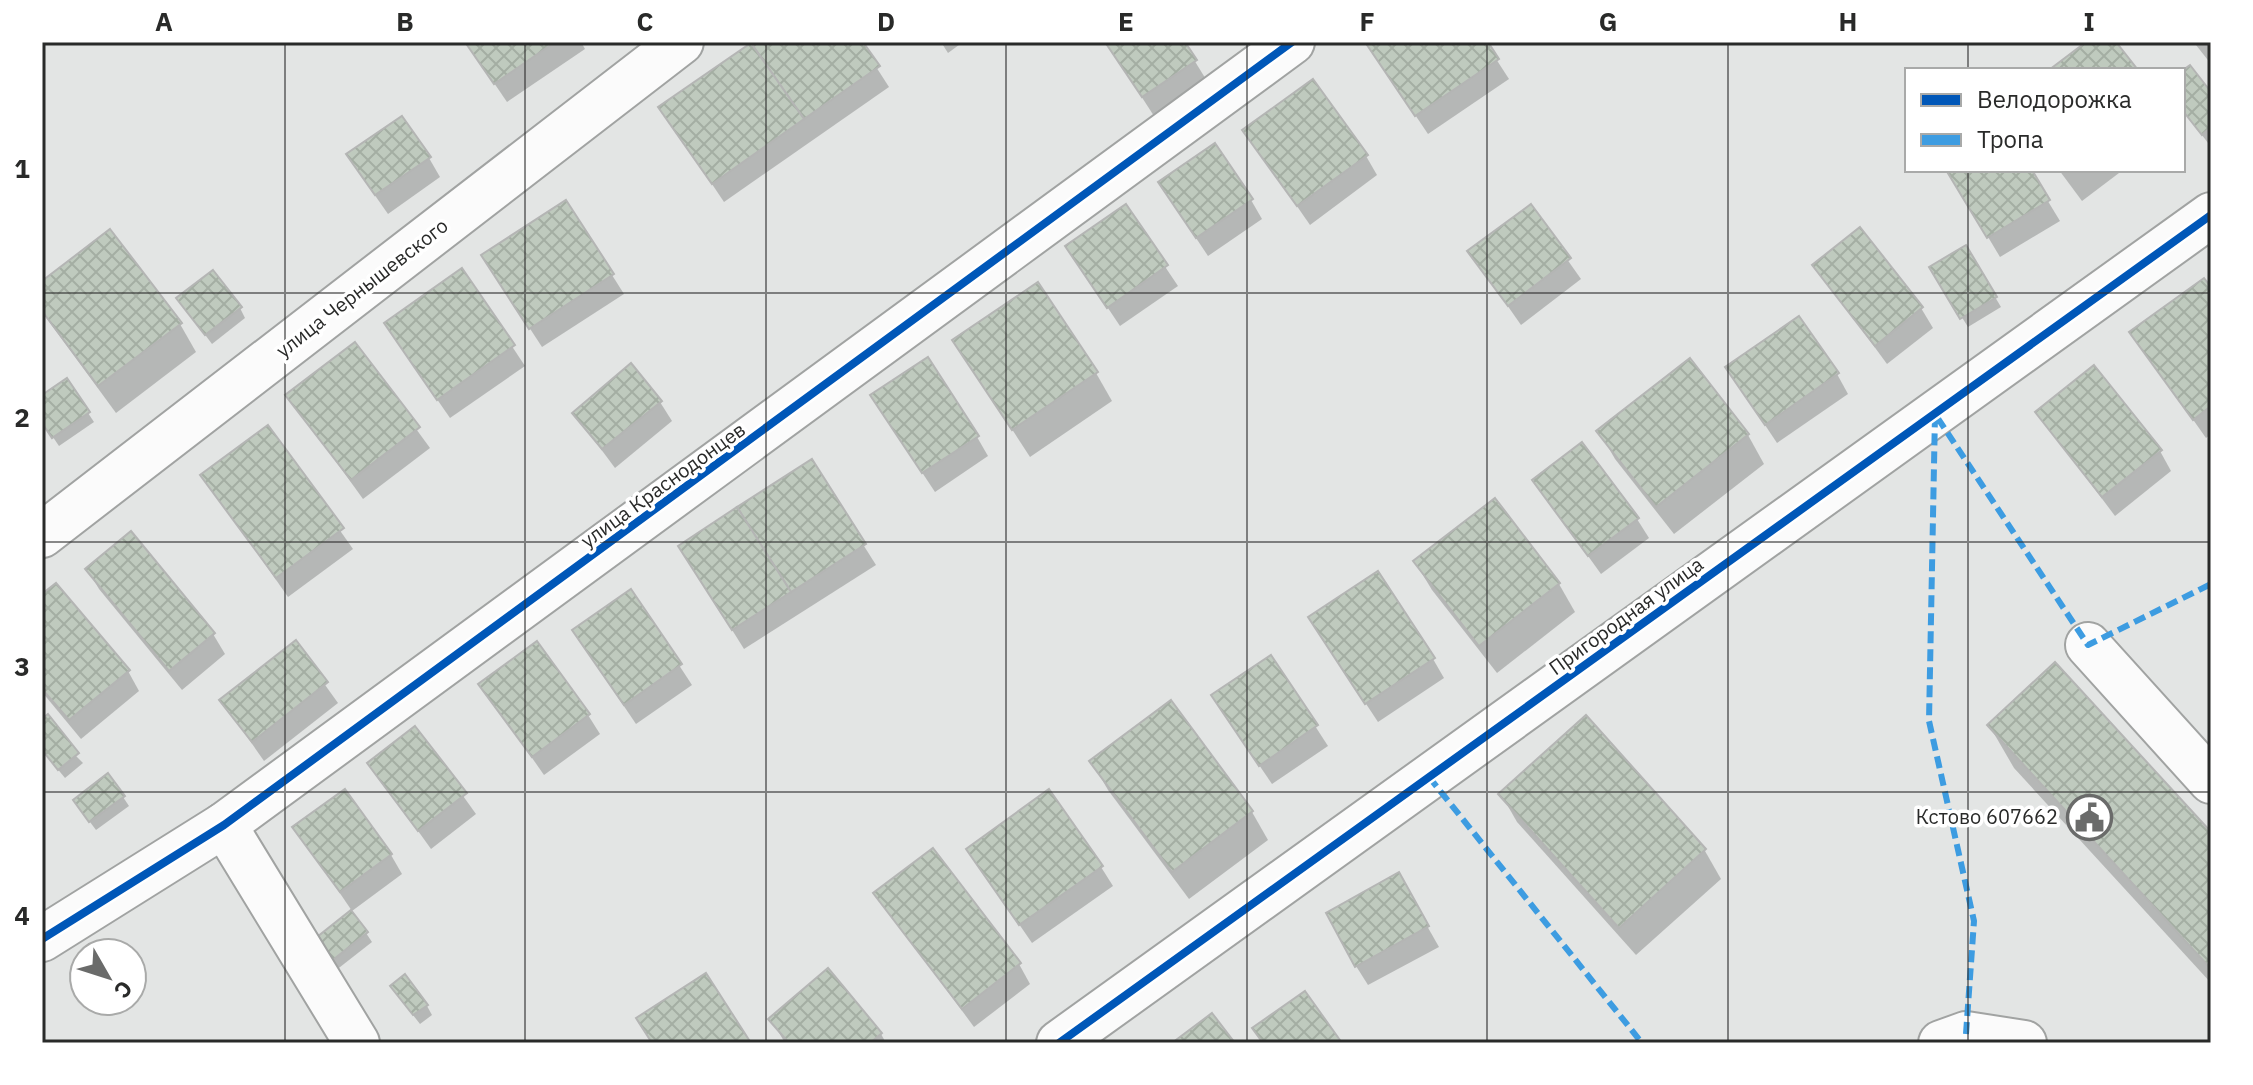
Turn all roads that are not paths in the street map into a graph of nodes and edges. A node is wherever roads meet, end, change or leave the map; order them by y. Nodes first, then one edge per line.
1 (681, 42) edge
2 (1292, 42) edge
3 (2211, 215) edge
4 (42, 535) edge
5 (2088, 645) dead end
6 (2211, 781) edge
7 (224, 825) junction
8 (42, 939) edge
9 (357, 1043) edge
10 (1059, 1043) edge
11 (1941, 1043) edge
12 (2024, 1043) edge

1 - 4 street, улица Чернышевского
2 - 7 street, улица Краснодонцев
3 - 10 street, Пригородная улица
5 - 6 street
7 - 8 street, улица Краснодонцев
7 - 9 street
11 - 12 street

